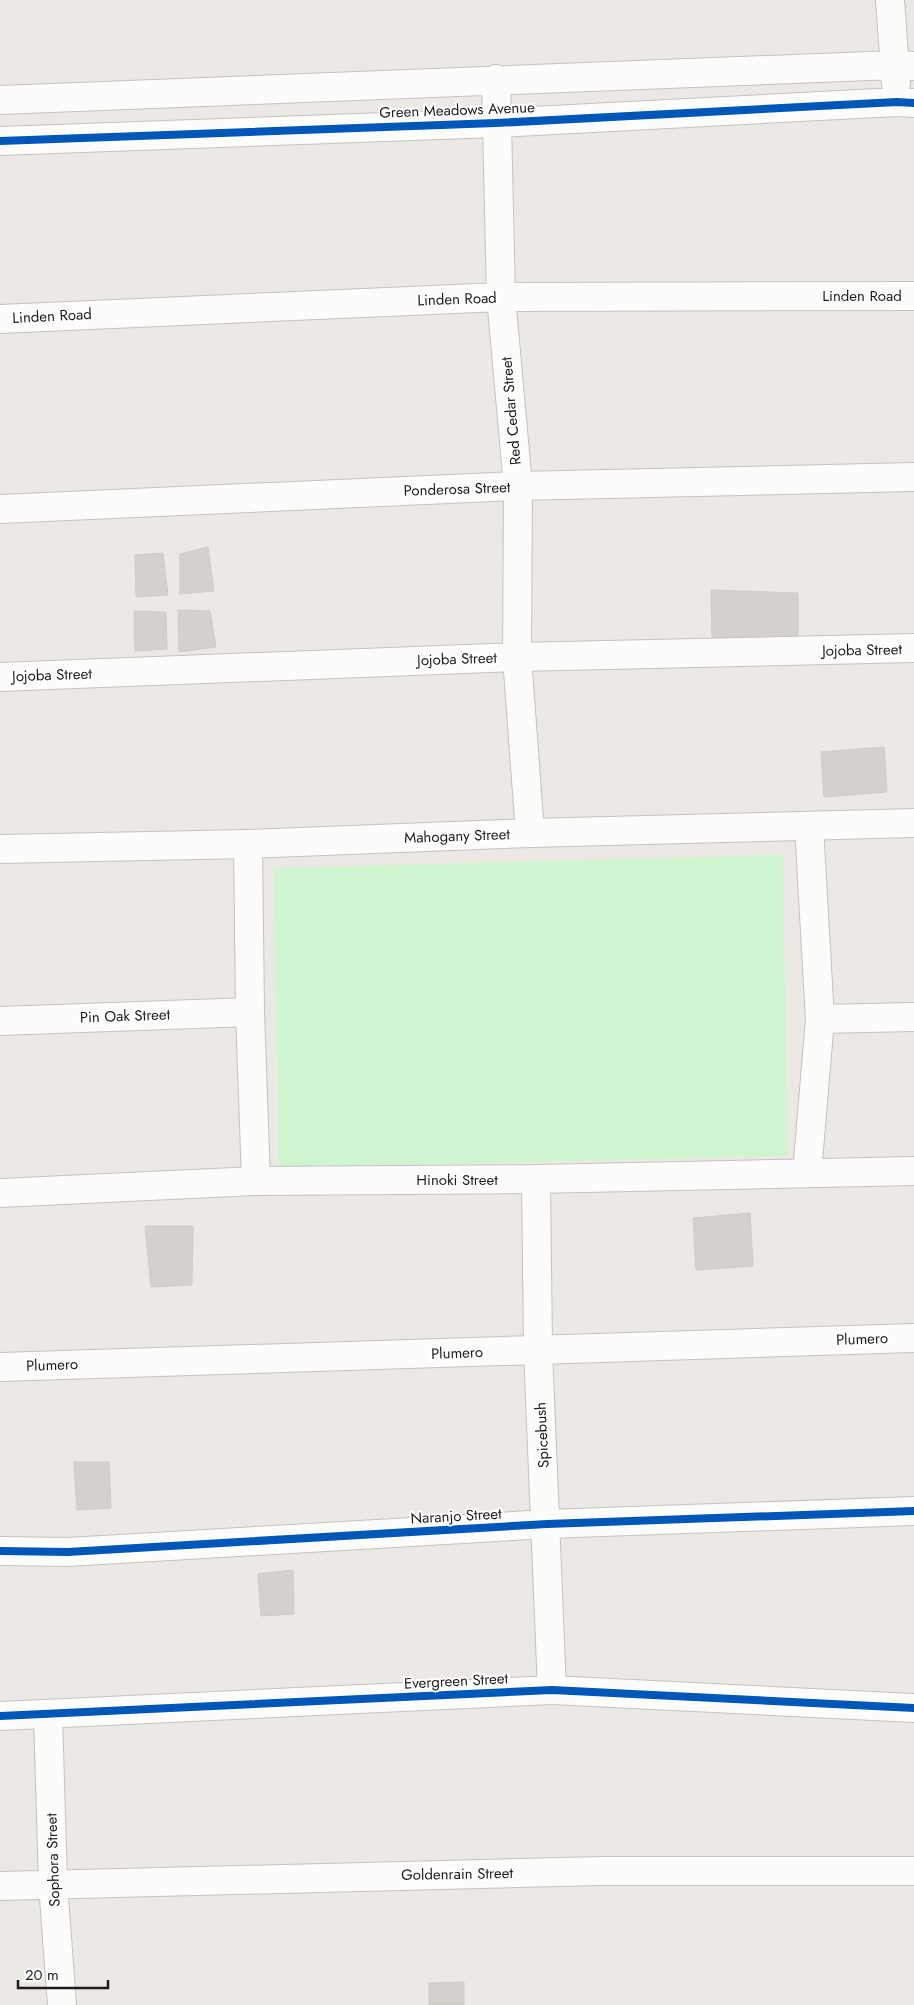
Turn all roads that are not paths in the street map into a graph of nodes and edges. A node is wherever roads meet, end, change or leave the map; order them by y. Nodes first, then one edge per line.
1 (890, 0) edge
2 (905, 66) edge
3 (496, 80) junction
4 (0, 100) edge
5 (905, 102) edge
6 (496, 123) junction
7 (0, 141) edge
8 (914, 296) edge
9 (501, 297) junction
10 (0, 319) edge
11 (914, 477) edge
12 (518, 486) junction
13 (0, 509) edge
14 (914, 648) edge
15 (517, 657) junction
16 (0, 676) edge
17 (914, 823) edge
18 (809, 827) junction
19 (530, 833) junction
20 (248, 844) junction
21 (0, 849) edge
22 (250, 1012) junction
23 (914, 1017) edge
24 (820, 1019) junction
25 (0, 1021) edge
26 (914, 1170) edge
27 (807, 1173) junction
28 (536, 1179) junction
29 (256, 1181) junction
30 (0, 1193) edge
31 (914, 1338) edge
32 (538, 1350) junction
33 (0, 1367) edge
34 (914, 1511) edge
35 (546, 1524) junction
36 (0, 1552) edge
37 (552, 1690) junction
38 (914, 1708) edge
39 (48, 1715) junction
40 (0, 1716) edge
41 (914, 1871) edge
42 (53, 1884) junction
43 (0, 1886) edge
44 (62, 2005) edge

1 - 2 street
2 - 3 street, Green Meadows Avenue
2 - 5 street
3 - 4 street, Green Meadows Avenue
3 - 6 street, Red Cedar Street
5 - 6 street, Green Meadows Avenue
6 - 7 street, Green Meadows Avenue
6 - 9 street, Red Cedar Street
8 - 9 street, Linden Road
9 - 10 street, Linden Road
9 - 12 street, Red Cedar Street
11 - 12 street, Ponderosa Street
12 - 13 street, Ponderosa Street
12 - 15 street, Red Cedar Street
14 - 15 street, Jojoba Street
15 - 16 street, Jojoba Street
15 - 19 street, Red Cedar Street
17 - 18 street, Mahogany Street
18 - 19 street, Mahogany Street
18 - 24 street
19 - 20 street, Mahogany Street
20 - 21 street, Mahogany Street
20 - 22 street
22 - 25 street, Pin Oak Street
22 - 29 street
23 - 24 street
24 - 27 street
26 - 27 street, Hinoki Street
27 - 28 street, Hinoki Street
28 - 29 street, Hinoki Street
28 - 32 street, Spicebush
29 - 30 street, Hinoki Street
31 - 32 street, Plumero
32 - 33 street, Plumero
32 - 35 street, Spicebush
34 - 35 street, Naranjo Street
35 - 36 street, Naranjo Street
35 - 37 street, Spicebush
37 - 38 street, Evergreen Street
37 - 39 street, Evergreen Street
39 - 40 street, Evergreen Street
39 - 42 street, Sophora Street
41 - 42 street, Goldenrain Street
42 - 43 street, Goldenrain Street
42 - 44 street, Sophora Street

